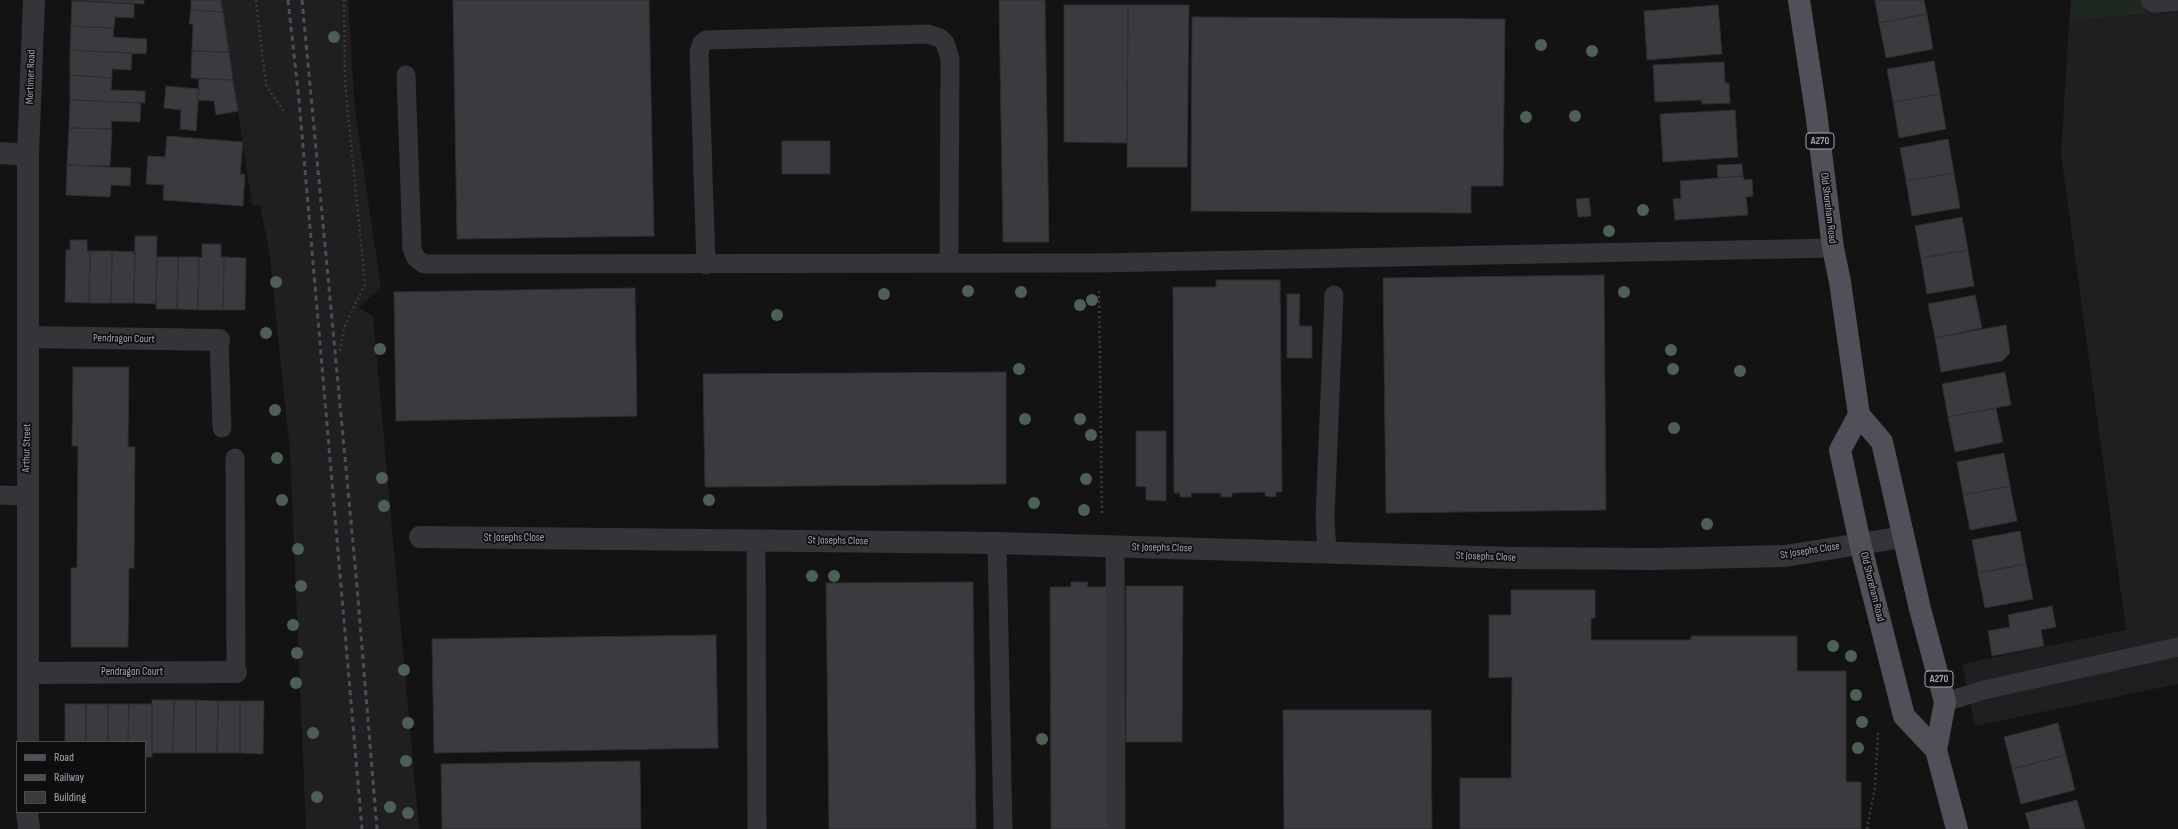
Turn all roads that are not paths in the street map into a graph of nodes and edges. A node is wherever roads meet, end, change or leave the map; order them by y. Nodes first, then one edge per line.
1 (34, 0) edge
2 (1799, 0) edge
3 (2150, 0) edge
4 (2178, 1) edge
5 (406, 75) dead end
6 (0, 154) edge
7 (28, 155) junction
8 (1833, 248) junction
9 (949, 263) junction
10 (706, 265) junction
11 (1334, 295) dead end
12 (28, 337) junction
13 (219, 340) joint
14 (1859, 415) junction
15 (222, 428) dead end
16 (235, 458) dead end
17 (0, 495) edge
18 (26, 496) junction
19 (420, 537) dead end
20 (1903, 537) junction
21 (756, 540) junction
22 (1860, 542) junction
23 (997, 543) junction
24 (1109, 546) junction
25 (1327, 552) junction
26 (2178, 646) edge
27 (236, 672) joint
28 (29, 673) junction
29 (1945, 702) junction
30 (28, 741) edge
31 (1936, 750) junction
32 (27, 813) edge
33 (29, 829) edge
34 (757, 829) edge
35 (1003, 829) edge
36 (1116, 829) edge
37 (1956, 829) edge

1 - 7 street, Mortimer Road
2 - 8 main road, Old Shoreham Road / A270
3 - 4 lane
5 - 10 lane
6 - 7 street
7 - 12 street, Arthur Street
8 - 9 lane
8 - 14 main road, Old Shoreham Road / A270
9 - 10 lane
9 - 10 lane
11 - 25 lane
12 - 13 street, Pendragon Court
12 - 18 street, Arthur Street
13 - 15 lane
14 - 20 main road, Old Shoreham Road / A270
14 - 22 main road, Old Shoreham Road / A270
16 - 27 lane
17 - 18 lane
18 - 28 street, Arthur Street
19 - 21 street, St Josephs Close
20 - 22 street, St Josephs Close
20 - 29 main road, Old Shoreham Road / A270
21 - 23 street, St Josephs Close
21 - 34 lane
22 - 25 street, St Josephs Close
22 - 31 main road, Old Shoreham Road / A270
23 - 24 street, St Josephs Close
23 - 35 lane
24 - 25 street, St Josephs Close
24 - 36 lane
26 - 29 lane
27 - 28 street, Pendragon Court
28 - 30 street, Arthur Street
29 - 31 main road, Old Shoreham Road / A270
31 - 37 main road, Old Shoreham Road / A270
32 - 33 street

